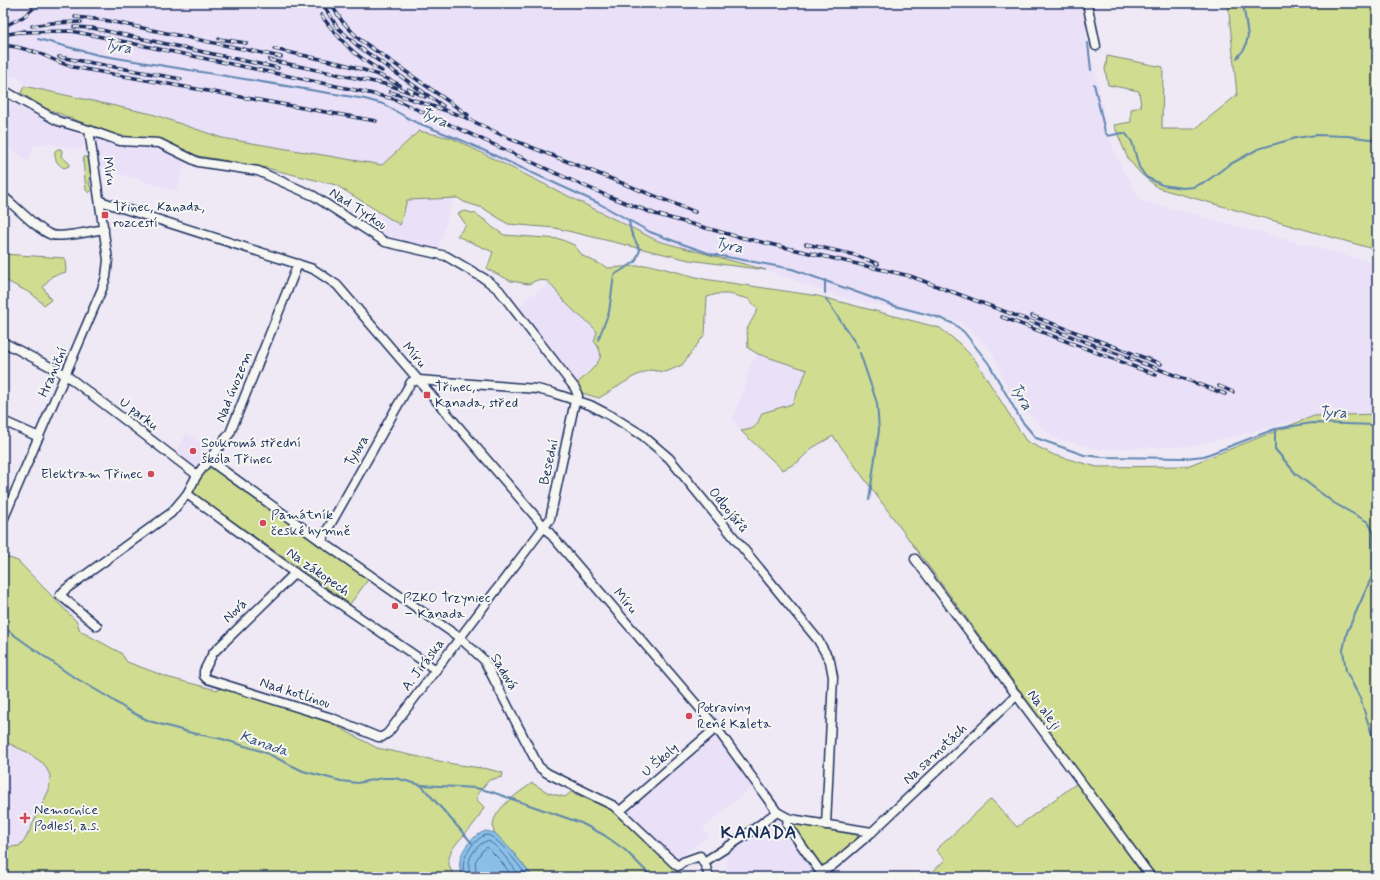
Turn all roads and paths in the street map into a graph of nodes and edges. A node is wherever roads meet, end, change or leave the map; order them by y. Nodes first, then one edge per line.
1 (1087, 3) edge
2 (1096, 46) dead end
3 (3, 90) edge
4 (90, 130) junction
5 (3, 196) edge
6 (100, 201) junction
7 (104, 229) junction
8 (298, 264) junction
9 (3, 342) edge
10 (66, 375) junction
11 (419, 380) junction
12 (575, 400) junction
13 (3, 421) edge
14 (39, 437) junction
15 (210, 460) junction
16 (197, 475) junction
17 (187, 494) junction
18 (3, 520) edge
19 (544, 526) junction
20 (321, 541) junction
21 (915, 559) dead end
22 (295, 573) junction
23 (96, 626) dead end
24 (460, 638) junction
25 (436, 670) junction
26 (204, 676) joint
27 (1017, 695) junction
28 (716, 728) junction
29 (378, 737) joint
30 (620, 811) junction
31 (777, 812) junction
32 (788, 818) junction
33 (826, 825) junction
34 (872, 832) junction
35 (704, 862) junction
36 (823, 874) edge
37 (709, 877) edge
38 (1150, 877) edge

1 - 2 street
3 - 4 street
4 - 6 street, Míru
4 - 12 street, Nad Tyrkou
5 - 7 street
6 - 7 street, Hraniční
6 - 8 street, Míru
7 - 10 street, Hraniční
8 - 11 street, Míru
8 - 15 street, Nad úvozem
9 - 10 street, U parku
10 - 14 street, Hraniční
10 - 16 street, U parku
11 - 12 street, Odbojářů
11 - 19 street, Míru
11 - 20 street, Tylova
12 - 19 street, Besední
12 - 33 street, Odbojářů
13 - 14 street
14 - 18 street, Hraniční
15 - 16 street, Nad úvozem
15 - 20 street, Sadová
16 - 17 street, Nad úvozem
17 - 22 street, Na zákopech
17 - 23 street, Nad úvozem
19 - 24 street, A. Jiráska
19 - 28 street, Míru
20 - 24 street, Sadová
21 - 27 street, Na aleji
22 - 25 street, Na zákopech
22 - 26 street, Nová
24 - 25 street, A. Jiráska
24 - 30 street, Sadová
25 - 29 street, A. Jiráska
26 - 29 street, Nad kotlinou
27 - 34 street, Na samotách
27 - 38 street, Na aleji
28 - 30 street, U Školy
28 - 31 street, Míru
30 - 35 street, Sadová
31 - 32 street, Míru
31 - 35 street
32 - 33 street
32 - 36 street
33 - 34 street
34 - 36 street, Na samotách
35 - 37 street

